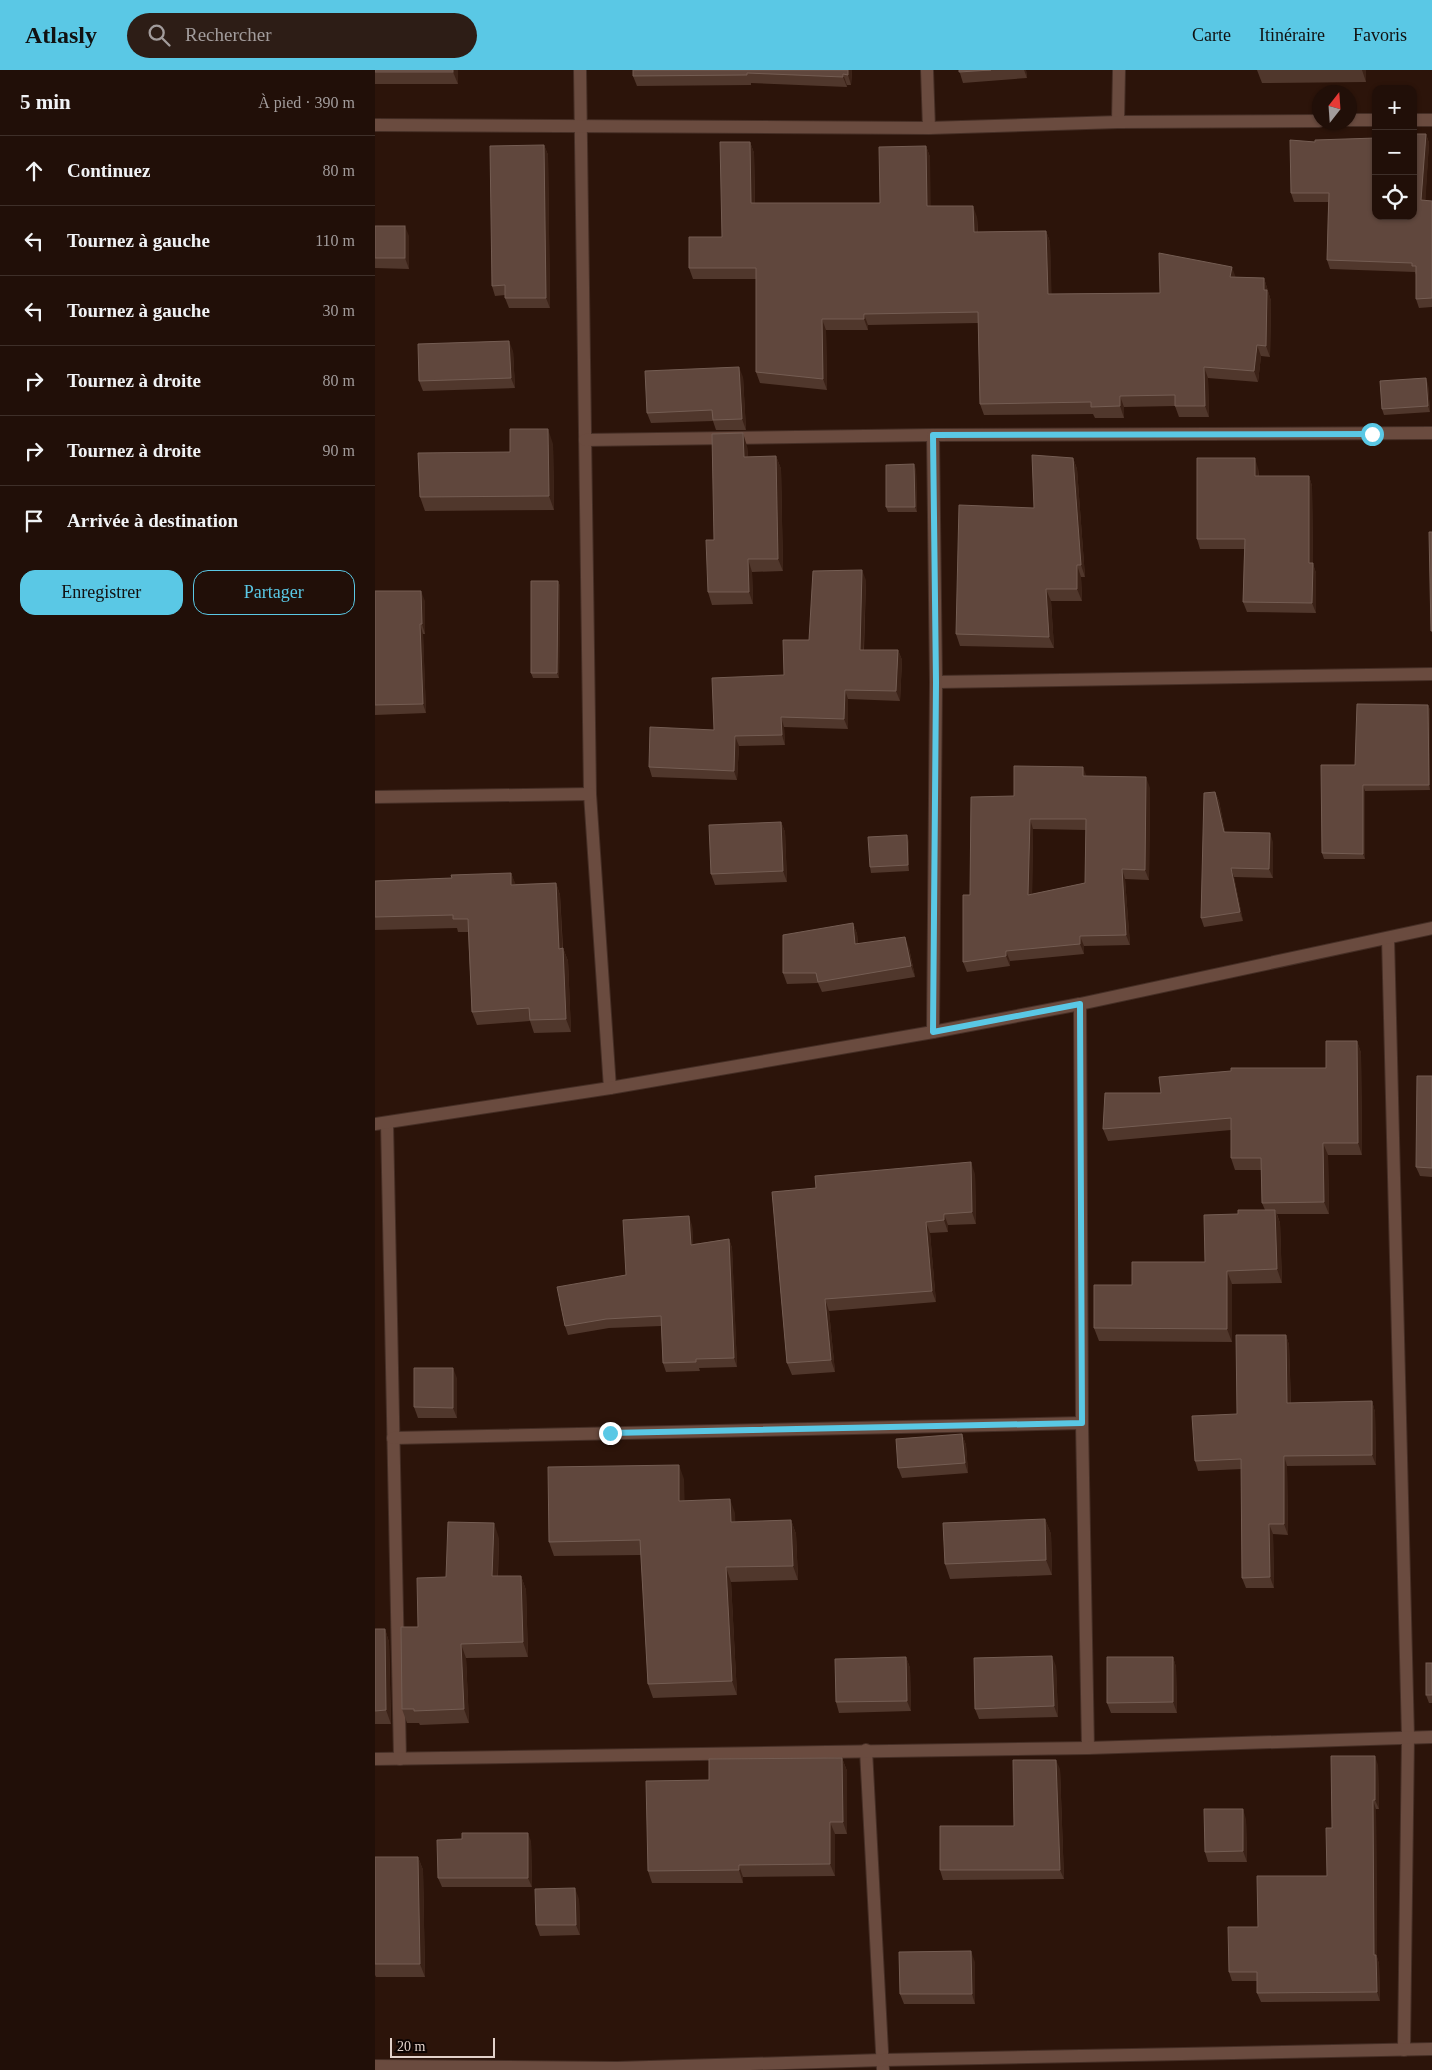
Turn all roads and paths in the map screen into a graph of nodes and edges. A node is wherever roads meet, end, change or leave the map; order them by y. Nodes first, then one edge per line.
1 (580, 70) edge
2 (927, 70) edge
3 (1119, 70) edge
4 (1357, 120) edge
5 (1372, 120) edge
6 (1417, 120) edge
7 (1432, 120) edge
8 (1312, 121) edge
9 (1118, 122) junction
10 (375, 125) edge
11 (580, 126) junction
12 (929, 128) junction
13 (1432, 433) edge
14 (933, 435) junction
15 (585, 440) junction
16 (1432, 674) edge
17 (936, 682) junction
18 (590, 794) junction
19 (375, 797) edge
20 (1432, 928) edge
21 (1388, 938) junction
22 (1080, 1004) junction
23 (933, 1032) junction
24 (610, 1088) junction
25 (381, 1123) edge
26 (1082, 1423) junction
27 (393, 1438) junction
28 (1408, 1737) junction
29 (1432, 1737) edge
30 (1088, 1748) junction
31 (866, 1750) junction
32 (400, 1758) junction
33 (375, 1759) edge
34 (1432, 2049) edge
35 (1404, 2050) junction
36 (883, 2065) edge
37 (375, 2066) edge
38 (617, 2069) edge

1 - 11 street
2 - 12 street
3 - 9 street
4 - 5 street
6 - 7 street
8 - 9 street
9 - 12 street
10 - 11 street
11 - 12 street
11 - 15 street
13 - 14 street
14 - 15 street
14 - 17 street
15 - 18 street
16 - 17 street
17 - 23 street
18 - 19 street
18 - 24 street
20 - 21 street
21 - 22 street
21 - 28 street
22 - 23 street
22 - 26 street
23 - 24 street
24 - 25 street
25 - 27 street
26 - 27 street
26 - 30 street
27 - 32 street
28 - 29 street
28 - 30 street
28 - 35 street
30 - 31 street
31 - 32 street
31 - 36 street
32 - 33 street
34 - 35 street
35 - 36 street
36 - 38 street
37 - 38 street

